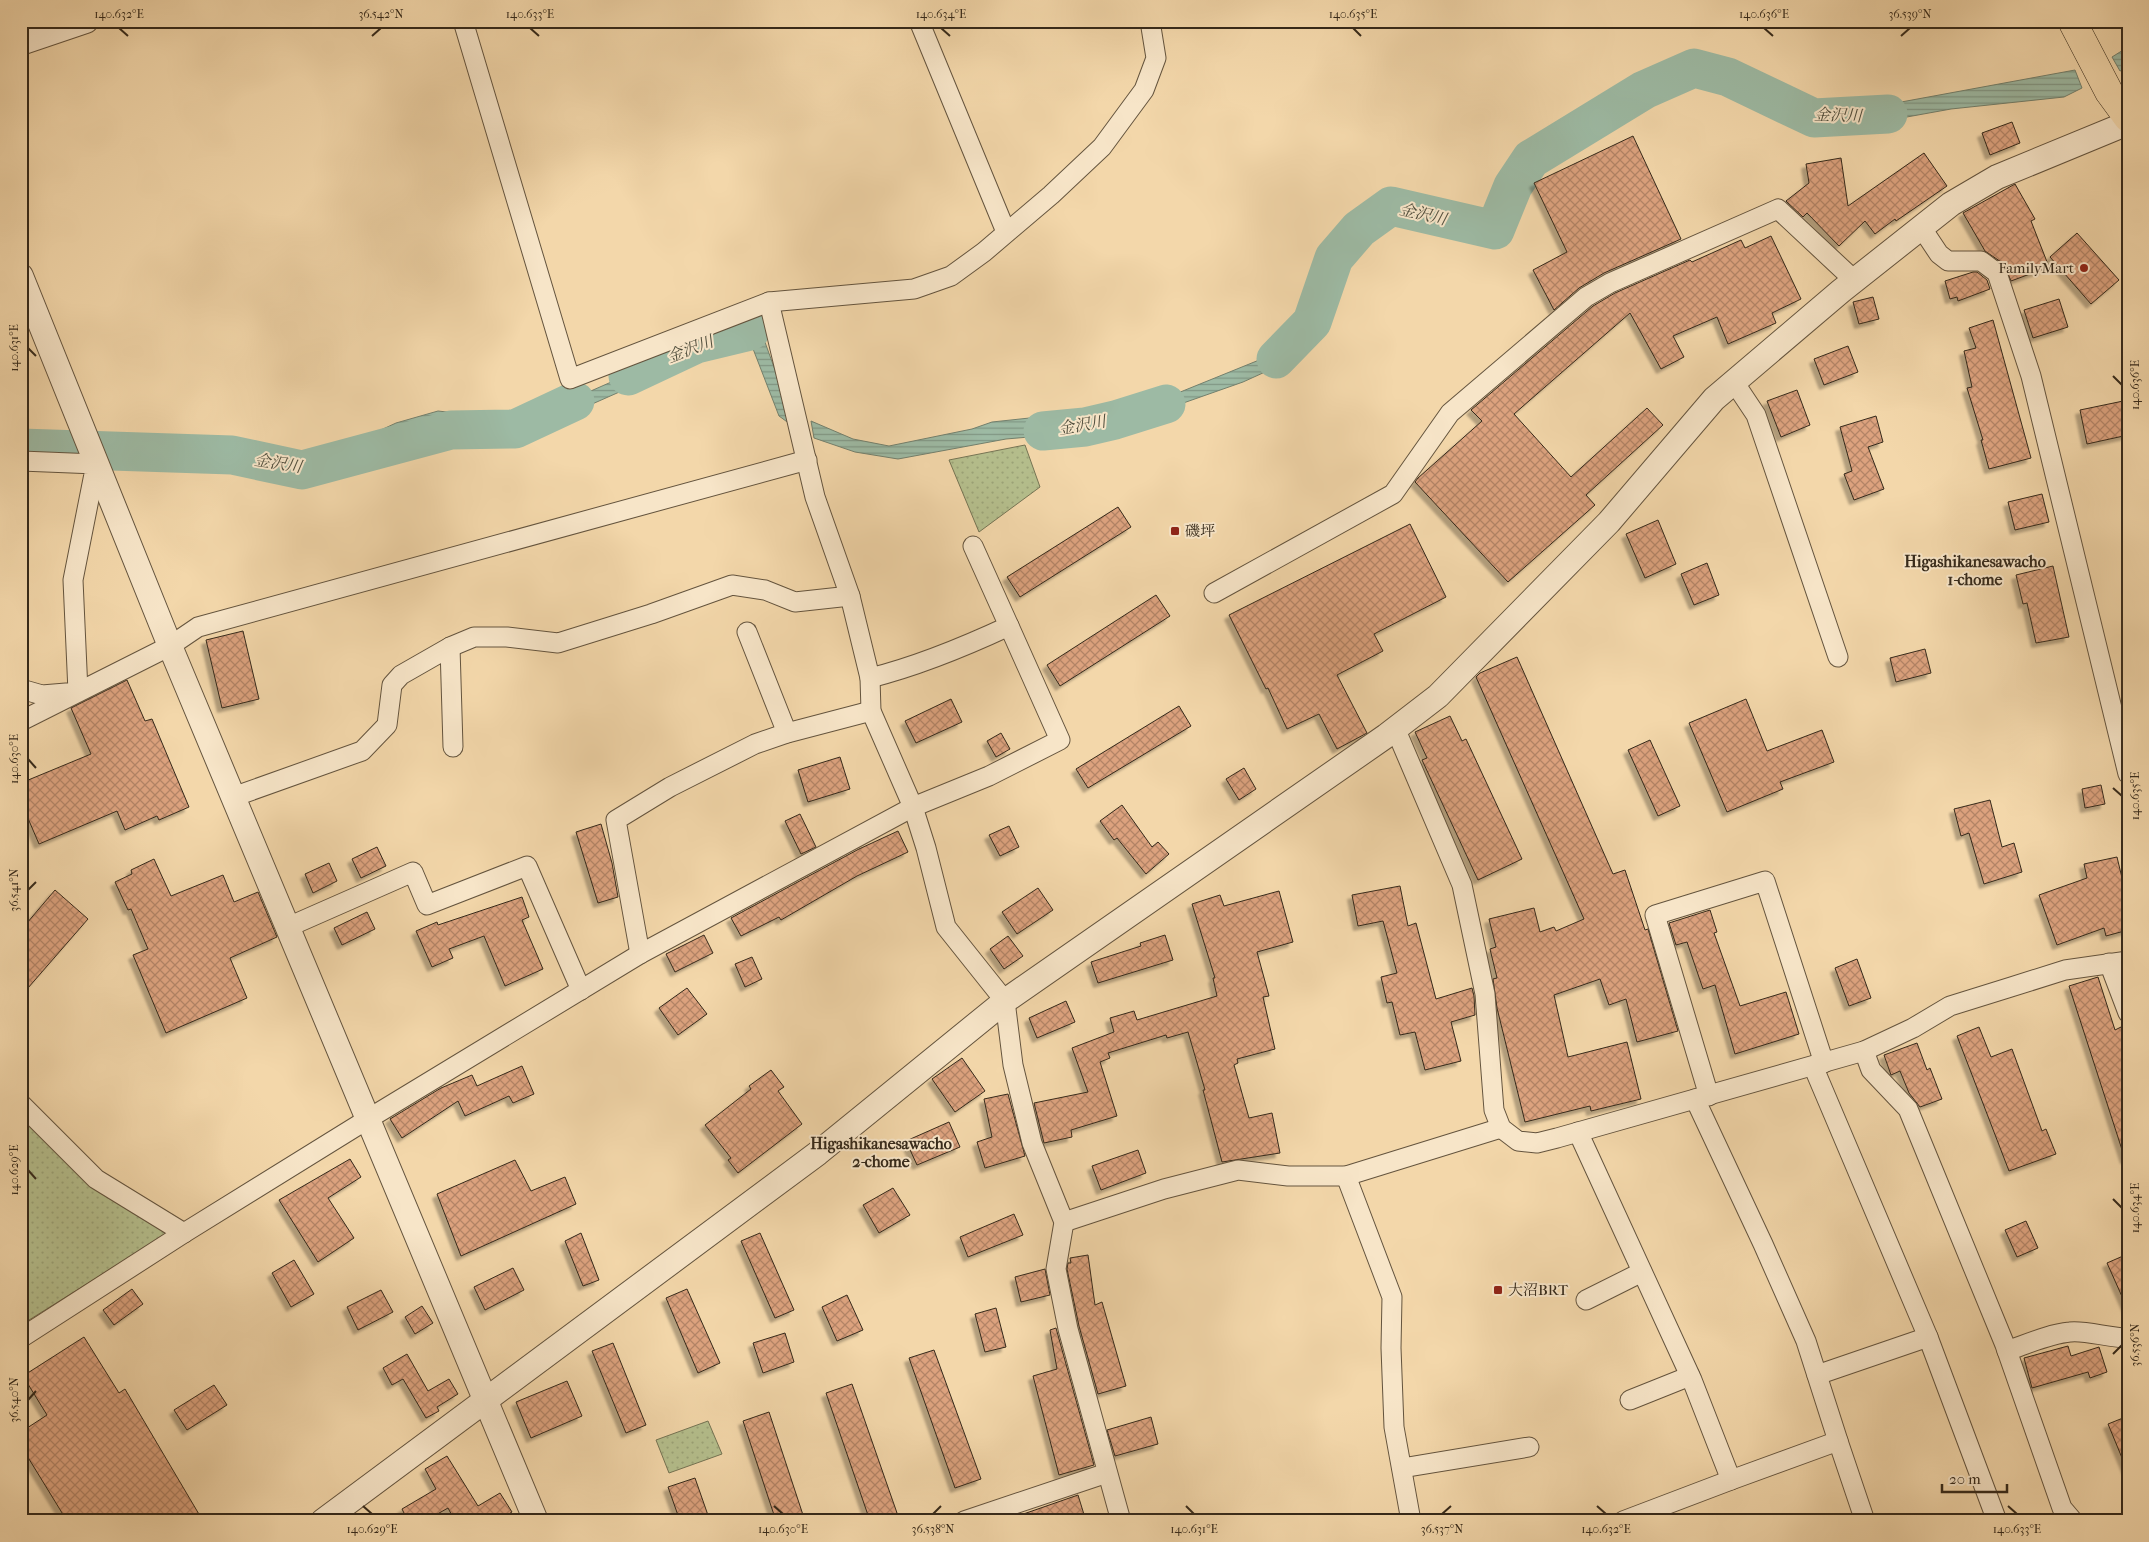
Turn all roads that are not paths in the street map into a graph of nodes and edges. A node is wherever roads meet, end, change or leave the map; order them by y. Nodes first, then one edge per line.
1 (86, 21) edge
2 (463, 21) edge
3 (919, 21) edge
4 (1150, 21) edge
5 (2072, 21) edge
6 (21, 43) edge
7 (2128, 118) edge
8 (2128, 123) edge
9 (1921, 227) junction
10 (1006, 232) junction
11 (21, 276) edge
12 (1854, 280) junction
13 (769, 302) junction
14 (1734, 382) junction
15 (807, 460) junction
16 (21, 461) edge
17 (96, 464) junction
18 (973, 546) dead end
19 (1214, 594) dead end
20 (850, 596) junction
21 (1009, 626) junction
22 (747, 632) dead end
23 (170, 646) junction
24 (450, 647) junction
25 (1838, 657) dead end
26 (870, 678) junction
27 (21, 690) edge
28 (78, 692) junction
29 (871, 711) junction
30 (29, 717) edge
31 (1395, 728) junction
32 (21, 730) edge
33 (787, 733) junction
34 (453, 747) dead end
35 (2128, 774) edge
36 (233, 797) junction
37 (913, 807) junction
38 (288, 927) junction
39 (640, 954) junction
40 (2128, 961) edge
41 (2109, 963) junction
42 (581, 990) junction
43 (1004, 1001) junction
44 (2128, 1013) edge
45 (1864, 1052) junction
46 (1819, 1065) junction
47 (1702, 1098) junction
48 (21, 1104) edge
49 (368, 1118) junction
50 (1501, 1128) junction
51 (1578, 1132) junction
52 (1346, 1176) junction
53 (1064, 1222) junction
54 (184, 1233) junction
55 (1642, 1272) junction
56 (1586, 1300) dead end
57 (1928, 1337) junction
58 (21, 1338) edge
59 (2128, 1338) edge
60 (2007, 1351) junction
61 (1817, 1375) junction
62 (1690, 1376) junction
63 (486, 1398) junction
64 (1630, 1400) dead end
65 (1838, 1442) junction
66 (1529, 1446) dead end
67 (1402, 1468) junction
68 (1107, 1473) junction
69 (1731, 1480) junction
70 (323, 1521) edge
71 (536, 1521) edge
72 (964, 1521) edge
73 (1121, 1521) edge
74 (1411, 1521) edge
75 (1623, 1521) edge
76 (1865, 1521) edge
77 (1996, 1521) edge
78 (2073, 1521) edge

1 - 6 street
2 - 13 street
3 - 10 street
4 - 10 street
5 - 7 highway
8 - 9 street
9 - 12 street
9 - 35 street
10 - 13 street
11 - 17 street
12 - 14 street
12 - 19 street
13 - 15 street
14 - 25 street
14 - 31 street
15 - 20 street
15 - 23 street
16 - 17 street
17 - 23 street
17 - 28 street
18 - 21 street
20 - 24 street
20 - 26 street
21 - 26 street
21 - 37 street
22 - 33 street
23 - 28 street
23 - 36 street
24 - 34 street
24 - 36 street
26 - 29 street
27 - 28 street
28 - 30 street
29 - 33 street
29 - 37 street
30 - 32 street
31 - 43 street
31 - 50 street
33 - 39 street
36 - 38 street
37 - 39 street
37 - 43 street
38 - 42 street
38 - 49 street
39 - 42 street
40 - 41 street
41 - 44 street
41 - 45 street
42 - 49 street
43 - 53 street
43 - 63 street
45 - 46 street
45 - 60 street
46 - 47 street
46 - 47 street
46 - 57 street
47 - 51 street
47 - 61 street
48 - 54 street
49 - 54 street
49 - 63 street
50 - 51 street
50 - 52 street
51 - 55 street
52 - 53 street
52 - 67 street
53 - 68 street
54 - 58 street
55 - 56 street
55 - 62 street
57 - 61 street
57 - 77 street
59 - 60 street
60 - 78 street
61 - 65 street
62 - 64 street
62 - 69 street
63 - 70 street
63 - 71 street
65 - 69 street
65 - 76 street
66 - 67 street
67 - 74 street
68 - 72 street
68 - 73 street
69 - 75 street

